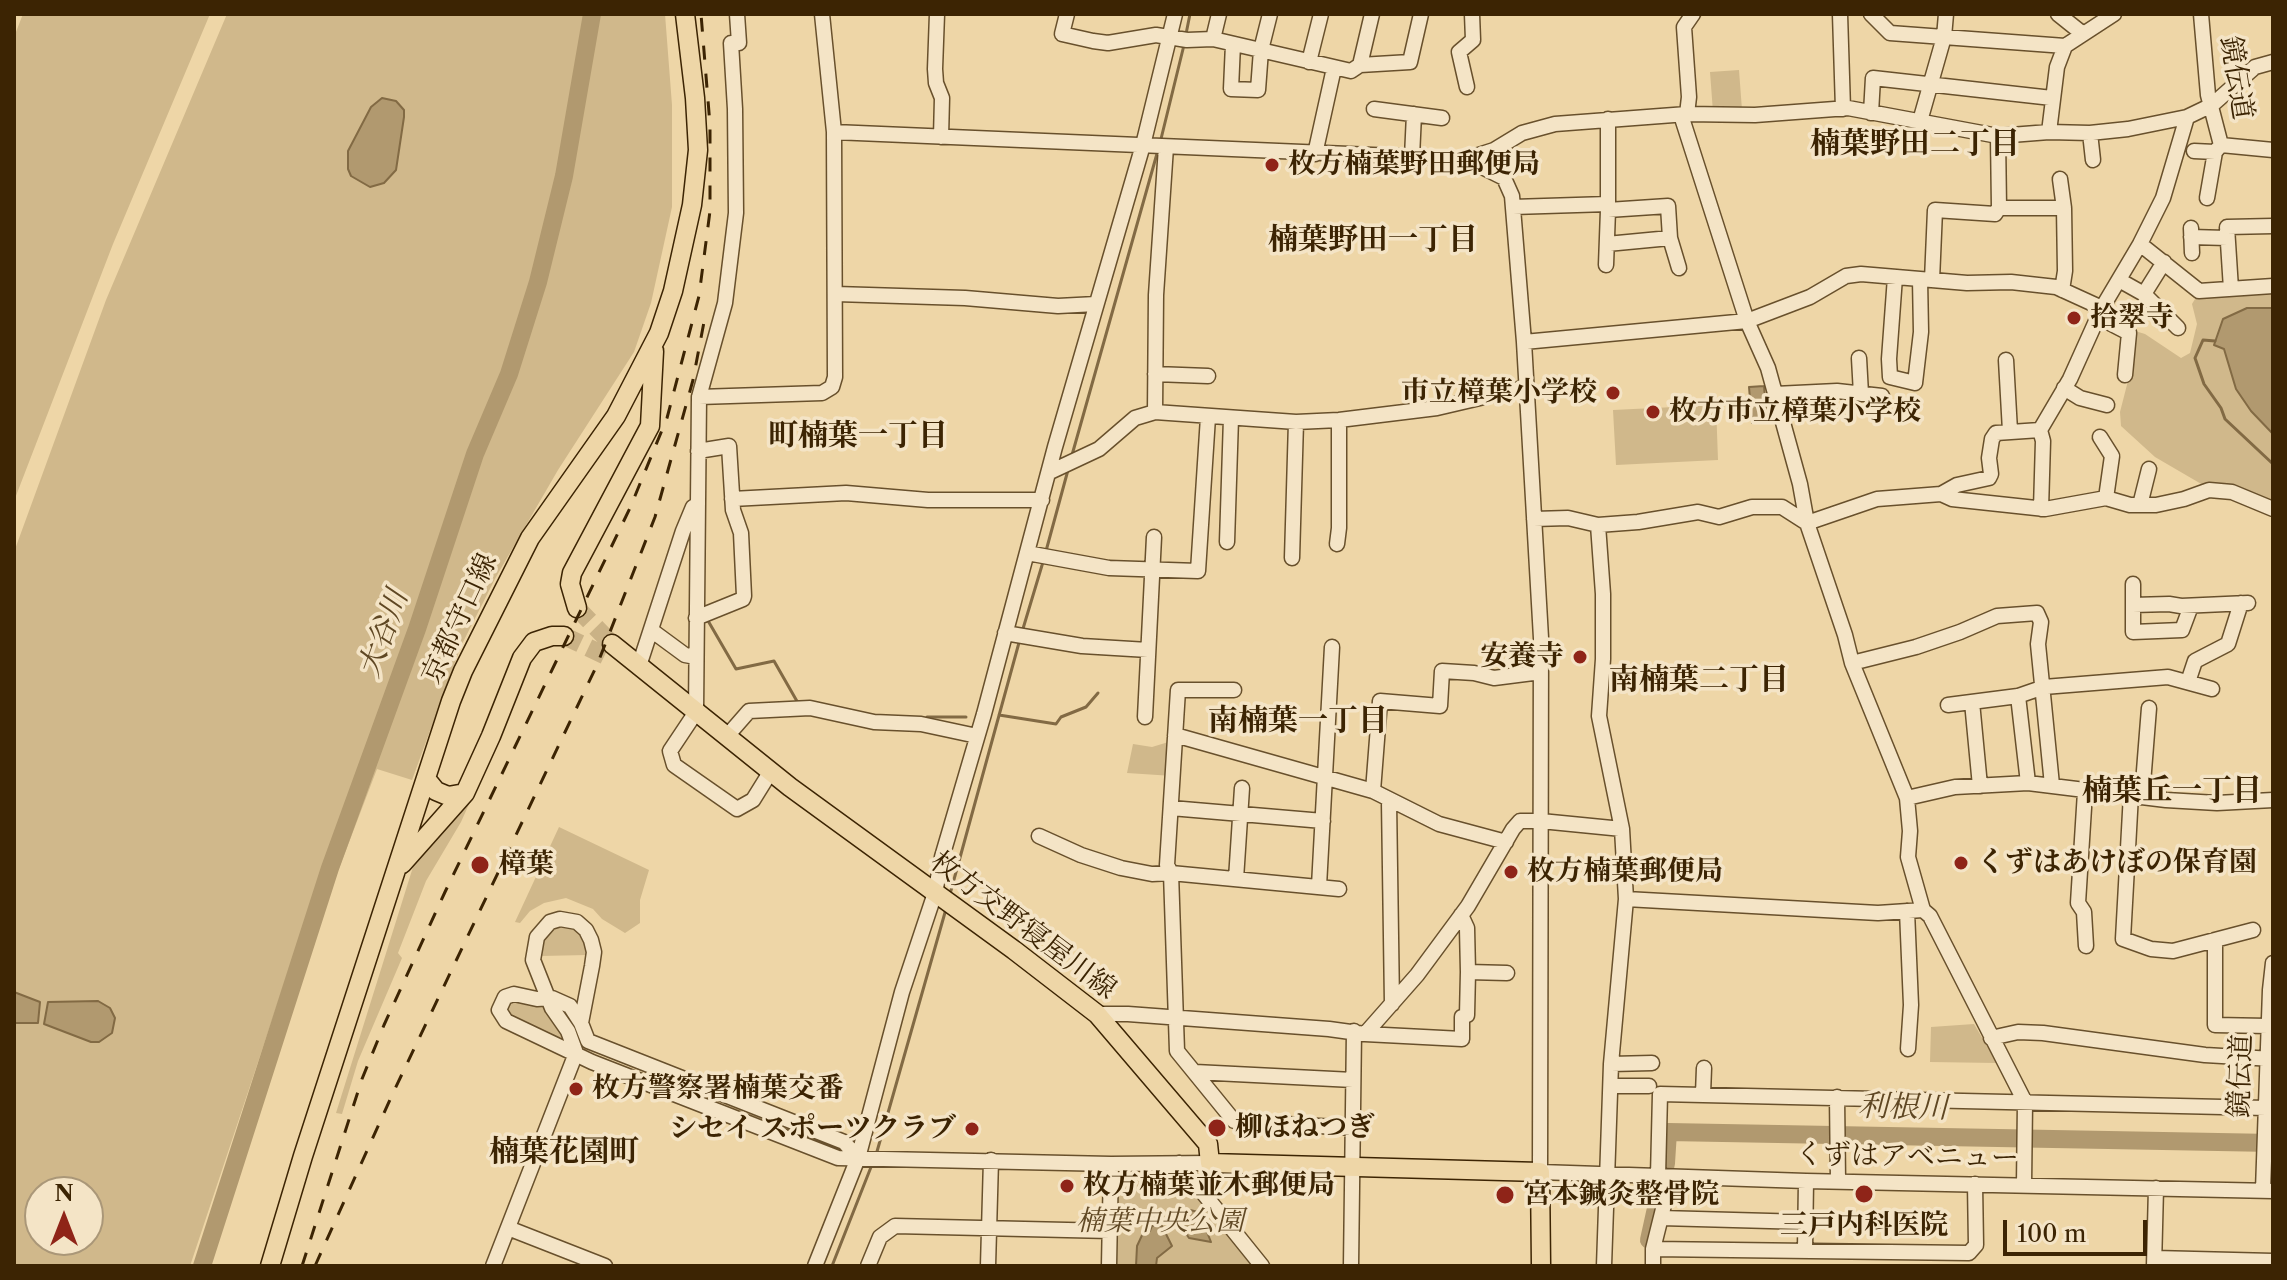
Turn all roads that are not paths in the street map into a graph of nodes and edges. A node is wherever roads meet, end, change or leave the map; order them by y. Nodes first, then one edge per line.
1 (685, 14) edge
2 (737, 14) edge
3 (822, 14) edge
4 (937, 14) edge
5 (1067, 14) edge
6 (1175, 14) edge
7 (1219, 14) edge
8 (1270, 14) edge
9 (1321, 14) edge
10 (1372, 14) edge
11 (1421, 14) edge
12 (1472, 14) edge
13 (1693, 14) edge
14 (1840, 14) edge
15 (1871, 14) edge
16 (1946, 14) edge
17 (2058, 14) edge
18 (2114, 14) edge
19 (2201, 14) edge
20 (2083, 34) junction
21 (1170, 36) junction
22 (1944, 37) junction
23 (1213, 39) junction
24 (1233, 44) junction
25 (2065, 46) junction
26 (1261, 50) junction
27 (1309, 62) junction
28 (2273, 62) edge
29 (1360, 65) junction
30 (1334, 68) junction
31 (1932, 83) junction
32 (1467, 87) dead end
33 (2052, 98) junction
34 (2212, 105) junction
35 (1374, 109) dead end
36 (1843, 109) junction
37 (1871, 113) junction
38 (1414, 114) junction
39 (1684, 114) junction
40 (2187, 117) junction
41 (1442, 118) dead end
42 (1608, 119) junction
43 (1920, 121) junction
44 (834, 132) junction
45 (2049, 132) junction
46 (2090, 133) junction
47 (1998, 136) junction
48 (941, 137) junction
49 (1143, 145) junction
50 (1166, 147) junction
51 (2218, 148) junction
52 (2273, 150) edge
53 (2194, 151) dead end
54 (1315, 154) junction
55 (1412, 157) junction
56 (1466, 159) junction
57 (2093, 160) dead end
58 (2060, 179) dead end
59 (2207, 198) dead end
60 (1513, 207) junction
61 (1608, 207) junction
62 (1999, 208) junction
63 (2064, 208) junction
64 (2273, 226) edge
65 (1670, 238) junction
66 (2227, 238) junction
67 (1607, 244) junction
68 (2140, 244) junction
69 (2192, 253) dead end
70 (2164, 262) junction
71 (1606, 265) dead end
72 (1679, 268) dead end
73 (1895, 277) junction
74 (1926, 279) junction
75 (2119, 280) junction
76 (2273, 286) edge
77 (2231, 289) junction
78 (2062, 290) junction
79 (836, 294) junction
80 (2144, 294) junction
81 (1096, 304) junction
82 (2100, 312) junction
83 (1892, 316) junction
84 (1747, 321) junction
85 (1921, 321) junction
86 (2178, 328) dead end
87 (659, 333) junction
88 (1524, 342) junction
89 (1859, 358) dead end
90 (2006, 360) dead end
91 (1155, 374) junction
92 (2125, 375) dead end
93 (1208, 376) dead end
94 (1527, 387) junction
95 (2064, 388) junction
96 (1775, 394) junction
97 (1861, 394) junction
98 (1882, 396) dead end
99 (699, 397) junction
100 (2107, 405) dead end
101 (1155, 412) junction
102 (616, 416) junction
103 (1208, 417) junction
104 (1231, 418) junction
105 (1339, 420) junction
106 (1296, 422) junction
107 (2040, 430) junction
108 (2010, 431) junction
109 (2098, 434) dead end
110 (643, 441) junction
111 (698, 451) junction
112 (2149, 469) dead end
113 (1050, 472) junction
114 (1203, 490) junction
115 (1228, 491) junction
116 (1941, 494) junction
117 (2106, 498) junction
118 (732, 499) junction
119 (1042, 500) junction
120 (698, 505) junction
121 (2140, 505) junction
122 (2041, 509) junction
123 (2273, 509) edge
124 (1534, 519) junction
125 (1807, 523) junction
126 (1598, 525) junction
127 (1154, 537) dead end
128 (1227, 542) dead end
129 (1337, 544) dead end
130 (1027, 553) junction
131 (1292, 558) dead end
132 (1152, 569) junction
133 (2133, 584) dead end
134 (2133, 605) junction
135 (2191, 606) junction
136 (577, 608) tunnel mouth
137 (696, 618) junction
138 (651, 630) junction
139 (1005, 633) junction
140 (564, 636) dead end
141 (1332, 647) dead end
142 (1148, 650) junction
143 (696, 657) junction
144 (1852, 663) junction
145 (639, 666) junction
146 (1541, 672) junction
147 (2188, 682) junction
148 (2044, 687) junction
149 (2212, 689) dead end
150 (1234, 690) dead end
151 (2018, 696) junction
152 (1972, 702) junction
153 (1948, 705) dead end
154 (2149, 708) dead end
155 (696, 712) junction
156 (1145, 717) dead end
157 (728, 735) junction
158 (1175, 735) junction
159 (977, 736) junction
160 (771, 771) junction
161 (1326, 778) junction
162 (427, 780) junction
163 (2028, 783) junction
164 (2052, 785) junction
165 (1980, 786) junction
166 (1242, 788) dead end
167 (1373, 791) junction
168 (2085, 792) junction
169 (465, 793) junction
170 (2136, 795) junction
171 (1907, 798) junction
172 (2273, 800) edge
173 (1389, 801) junction
174 (1171, 808) junction
175 (1241, 814) junction
176 (1323, 821) junction
177 (1541, 821) junction
178 (1622, 829) junction
179 (1039, 836) dead end
180 (1506, 842) junction
181 (398, 869) junction
182 (1171, 873) junction
183 (1236, 879) junction
184 (1319, 886) junction
185 (1339, 889) dead end
186 (935, 893) junction
187 (1626, 899) junction
188 (1923, 910) junction
189 (1907, 911) junction
190 (1461, 915) junction
191 (2253, 930) dead end
192 (2083, 939) dead end
193 (2215, 940) junction
194 (2273, 963) edge
195 (1468, 972) junction
196 (1507, 973) dead end
197 (2271, 990) edge
198 (548, 998) junction
199 (1392, 1004) junction
200 (1097, 1014) junction
201 (1176, 1018) junction
202 (581, 1023) junction
203 (2268, 1026) junction
204 (1360, 1032) junction
205 (1991, 1038) junction
206 (1908, 1049) dead end
207 (576, 1053) junction
208 (2270, 1059) edge
209 (1652, 1063) dead end
210 (1611, 1064) junction
211 (1704, 1068) dead end
212 (1195, 1072) junction
213 (1353, 1080) junction
214 (1611, 1086) junction
215 (1649, 1086) dead end
216 (1703, 1094) junction
217 (1837, 1097) junction
218 (2025, 1102) junction
219 (2268, 1116) edge
220 (1353, 1128) junction
221 (858, 1158) junction
222 (991, 1160) junction
223 (1179, 1163) junction
224 (1210, 1163) junction
225 (1111, 1164) junction
226 (1352, 1167) junction
227 (1540, 1172) junction
228 (1609, 1174) junction
229 (1664, 1176) junction
230 (1806, 1181) junction
231 (1838, 1181) junction
232 (1975, 1184) junction
233 (2024, 1185) junction
234 (2156, 1188) junction
235 (2268, 1190) edge
236 (1661, 1218) junction
237 (1806, 1222) junction
238 (508, 1228) junction
239 (989, 1228) junction
240 (1110, 1231) junction
241 (1653, 1249) junction
242 (1805, 1249) junction
243 (1886, 1259) edge
244 (2273, 1261) edge
245 (2154, 1262) edge
246 (270, 1266) edge
247 (493, 1266) edge
248 (605, 1266) edge
249 (815, 1266) edge
250 (868, 1266) edge
251 (988, 1266) edge
252 (1109, 1266) edge
253 (1262, 1266) edge
254 (1351, 1266) edge
255 (1541, 1266) edge
256 (1604, 1266) edge
257 (1653, 1266) edge

1 - 87 main road, 京都守口線
2 - 99 street
3 - 44 street
4 - 48 street
5 - 21 street
6 - 21 street
7 - 23 street
8 - 26 street
9 - 27 street
10 - 29 street
11 - 29 street
12 - 32 street
13 - 39 street
14 - 36 street
15 - 22 street
16 - 22 street
17 - 20 street
18 - 20 street
19 - 34 street, 鏡伝道
20 - 25 street
21 - 23 street
21 - 49 street
22 - 25 street
22 - 31 street
23 - 24 street
24 - 26 street
24 - 26 street
25 - 33 street
26 - 27 street
27 - 30 street
28 - 34 street
29 - 30 street
30 - 54 street
31 - 33 street
31 - 37 street
31 - 43 street
33 - 45 street
34 - 40 street
34 - 51 street, 鏡伝道
35 - 38 street
36 - 37 street
36 - 39 street
37 - 43 street
38 - 41 street
38 - 55 street
39 - 42 street
39 - 84 street
40 - 46 street
40 - 68 street
42 - 56 street
42 - 61 street
43 - 47 street
44 - 48 street
44 - 79 street
45 - 46 street
45 - 47 street
46 - 57 street
47 - 62 street
48 - 49 street
49 - 50 street
49 - 81 street
50 - 54 street
50 - 91 street
51 - 52 street, 鏡伝道
51 - 53 street
51 - 59 street
54 - 55 street
55 - 56 street
56 - 60 street
58 - 63 street
60 - 61 street
60 - 88 street
61 - 65 street
61 - 67 street
62 - 63 street
62 - 74 street
63 - 78 street
64 - 66 street
65 - 67 street
65 - 72 street
66 - 69 street
66 - 77 street
67 - 71 street
68 - 70 street
68 - 75 street
70 - 77 street
70 - 80 street
73 - 74 street
73 - 83 street
73 - 84 street
74 - 78 street
74 - 85 street
75 - 80 street
75 - 82 street
76 - 77 street
78 - 82 street
79 - 81 street
79 - 99 street
80 - 86 street
81 - 113 street
82 - 92 street
82 - 95 street
83 - 85 street
83 - 85 street
84 - 88 street
84 - 96 street
87 - 102 main road, 京都守口線
87 - 110 main road
88 - 94 street
89 - 97 street
90 - 108 street
91 - 93 street
91 - 101 street
94 - 105 street
94 - 124 street
95 - 100 street
95 - 107 street
96 - 97 street
96 - 125 street
97 - 98 street
99 - 111 street
101 - 103 street
101 - 113 street
102 - 110 main road
102 - 162 main road, 京都守口線
103 - 104 street
103 - 114 street
104 - 106 street
104 - 115 street
105 - 106 street
105 - 129 street
106 - 131 street
107 - 108 street
107 - 122 street
108 - 116 street
109 - 117 street
110 - 136 main road
111 - 118 street
111 - 120 street
112 - 121 street
113 - 119 street
114 - 115 street
114 - 132 street
115 - 128 street
116 - 122 street
116 - 125 street
117 - 121 street
117 - 122 street
118 - 119 street
118 - 137 street
119 - 130 street
120 - 137 street
120 - 138 street
121 - 123 street
124 - 126 street
124 - 146 street
125 - 126 street
125 - 144 street
126 - 178 street
127 - 132 street
130 - 132 street
130 - 139 street
132 - 142 street
133 - 134 street
134 - 135 street
134 - 135 street
135 - 147 street
137 - 143 street
138 - 143 street
138 - 145 street
139 - 142 street
139 - 159 street
140 - 169 main road
141 - 161 street
142 - 156 street
143 - 155 street
144 - 148 street
144 - 171 street
145 - 155 main road, 枚方交野寝屋川線
145 - 155 main road, 枚方交野寝屋川線
146 - 167 street
146 - 177 street
147 - 148 street
147 - 149 street
148 - 151 street
148 - 164 street
150 - 158 street
151 - 152 street
151 - 163 street
152 - 153 street
152 - 165 street
154 - 170 street
155 - 157 main road, 枚方交野寝屋川線
155 - 160 street
157 - 159 street
157 - 160 main road, 枚方交野寝屋川線
158 - 161 street
158 - 174 street
159 - 186 street
160 - 186 main road, 枚方交野寝屋川線
161 - 167 street
161 - 176 street
162 - 169 main road
162 - 181 main road, 京都守口線
163 - 164 street
163 - 165 street
164 - 168 street
165 - 171 street
166 - 175 street
167 - 173 street
168 - 170 street
168 - 192 street
169 - 181 main road
170 - 172 street
170 - 193 street
171 - 188 street
173 - 180 street
173 - 199 street
174 - 175 street
174 - 182 street
175 - 176 street
175 - 183 street
176 - 184 street
177 - 178 street
177 - 180 street
177 - 227 street
178 - 187 street
179 - 182 street
180 - 190 street
181 - 246 main road, 京都守口線
182 - 183 street
182 - 201 street
183 - 184 street
184 - 185 street
186 - 200 main road, 枚方交野寝屋川線
186 - 221 street
187 - 189 street
187 - 210 street
188 - 189 street
188 - 205 street
189 - 206 street
190 - 195 street
190 - 199 street
191 - 193 street
193 - 203 street
194 - 197 street, 鏡伝道
195 - 196 street
195 - 204 street
197 - 203 street, 鏡伝道
198 - 202 street
198 - 202 street
198 - 207 street
198 - 207 street
199 - 204 street
200 - 201 street
200 - 224 main road, 枚方交野寝屋川線
201 - 204 street
201 - 212 street
202 - 221 street
203 - 208 street, 鏡伝道
204 - 213 street
205 - 208 street
205 - 218 street
207 - 221 street
207 - 238 street
208 - 219 street, 鏡伝道
209 - 210 street
210 - 214 street
211 - 216 street
212 - 213 street
212 - 220 street
213 - 220 street
214 - 215 street
214 - 228 street
216 - 217 street
216 - 229 street
217 - 218 street
217 - 231 street
218 - 219 street
218 - 233 street
219 - 235 street, 鏡伝道
220 - 226 street
221 - 222 street
221 - 249 street
222 - 225 street
222 - 239 street
223 - 224 street
223 - 225 street
223 - 253 street
224 - 226 main road
225 - 240 street
226 - 227 main road
226 - 254 street
227 - 228 street, くずはアベニュー
227 - 255 main road
228 - 229 street, くずはアベニュー
228 - 256 street
229 - 230 street, くずはアベニュー
229 - 236 street
230 - 231 street, くずはアベニュー
230 - 237 street
231 - 232 street, くずはアベニュー
232 - 233 street, くずはアベニュー
232 - 243 street
233 - 234 street, くずはアベニュー
234 - 235 street, くずはアベニュー
234 - 245 street
236 - 237 street
236 - 241 street
237 - 242 street
238 - 247 street
238 - 248 street
239 - 240 street
239 - 250 street
239 - 251 street
240 - 252 street
241 - 242 street
241 - 257 street
242 - 243 street
244 - 245 street

